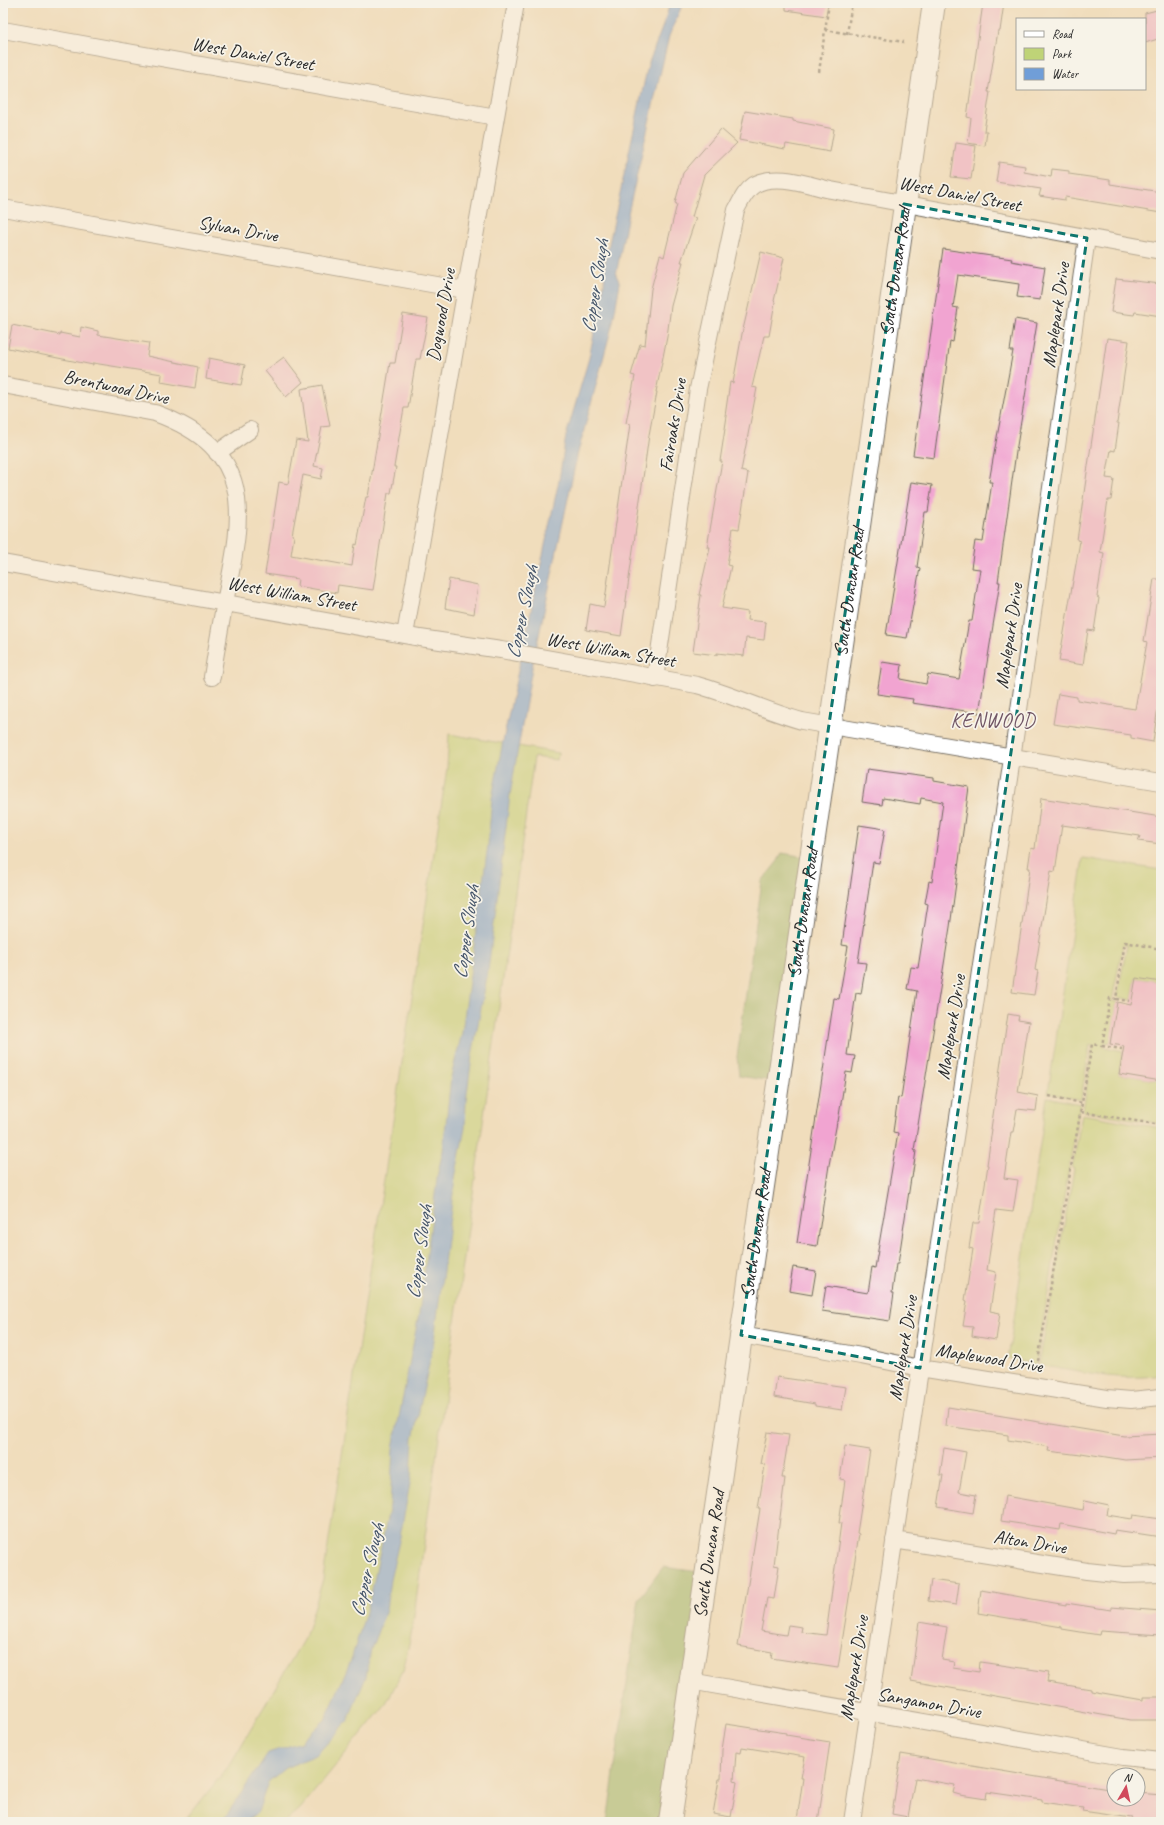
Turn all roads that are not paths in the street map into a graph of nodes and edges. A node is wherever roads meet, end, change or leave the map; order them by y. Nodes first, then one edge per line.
1 (516, 3) edge
2 (934, 3) edge
3 (3, 30) edge
4 (496, 116) junction
5 (753, 186) joint
6 (904, 204) junction
7 (3, 208) edge
8 (1087, 238) junction
9 (1161, 251) edge
10 (465, 290) junction
11 (3, 385) edge
12 (250, 430) dead end
13 (218, 453) junction
14 (3, 564) edge
15 (225, 602) junction
16 (405, 635) junction
17 (212, 677) dead end
18 (655, 679) junction
19 (830, 725) junction
20 (1012, 757) junction
21 (1161, 782) edge
22 (741, 1335) junction
23 (920, 1368) junction
24 (1161, 1397) edge
25 (894, 1540) junction
26 (1161, 1574) edge
27 (690, 1681) junction
28 (868, 1713) junction
29 (1161, 1760) edge
30 (670, 1822) edge
31 (852, 1822) edge

1 - 4 street, Dogwood Drive
2 - 6 main road, South Duncan Road
3 - 4 street, West Daniel Street
4 - 10 street, Dogwood Drive
5 - 6 street, West Daniel Street
5 - 18 street, Fairoaks Drive
6 - 8 street, West Daniel Street
6 - 19 main road, South Duncan Road
7 - 10 street, Sylvan Drive
8 - 9 street, West Daniel Street
8 - 20 street, Maplepark Drive
10 - 16 street, Dogwood Drive
11 - 13 street, Brentwood Drive
12 - 13 street
13 - 15 street, Brentwood Drive
14 - 15 street, West William Street
15 - 16 street, West William Street
15 - 17 street, Brentwood Drive
16 - 18 street, West William Street
18 - 19 street, West William Street
19 - 20 street, West William Street
19 - 22 main road, South Duncan Road
20 - 21 street, West William Street
20 - 23 street, Maplepark Drive
22 - 23 street, Maplewood Drive
22 - 27 main road, South Duncan Road
23 - 24 street, Maplewood Drive
23 - 25 street, Maplepark Drive
25 - 26 street, Alton Drive
25 - 28 street, Maplepark Drive
27 - 28 street, Sangamon Drive
27 - 30 main road, South Duncan Road
28 - 29 street, Sangamon Drive
28 - 31 street, Maplepark Drive

